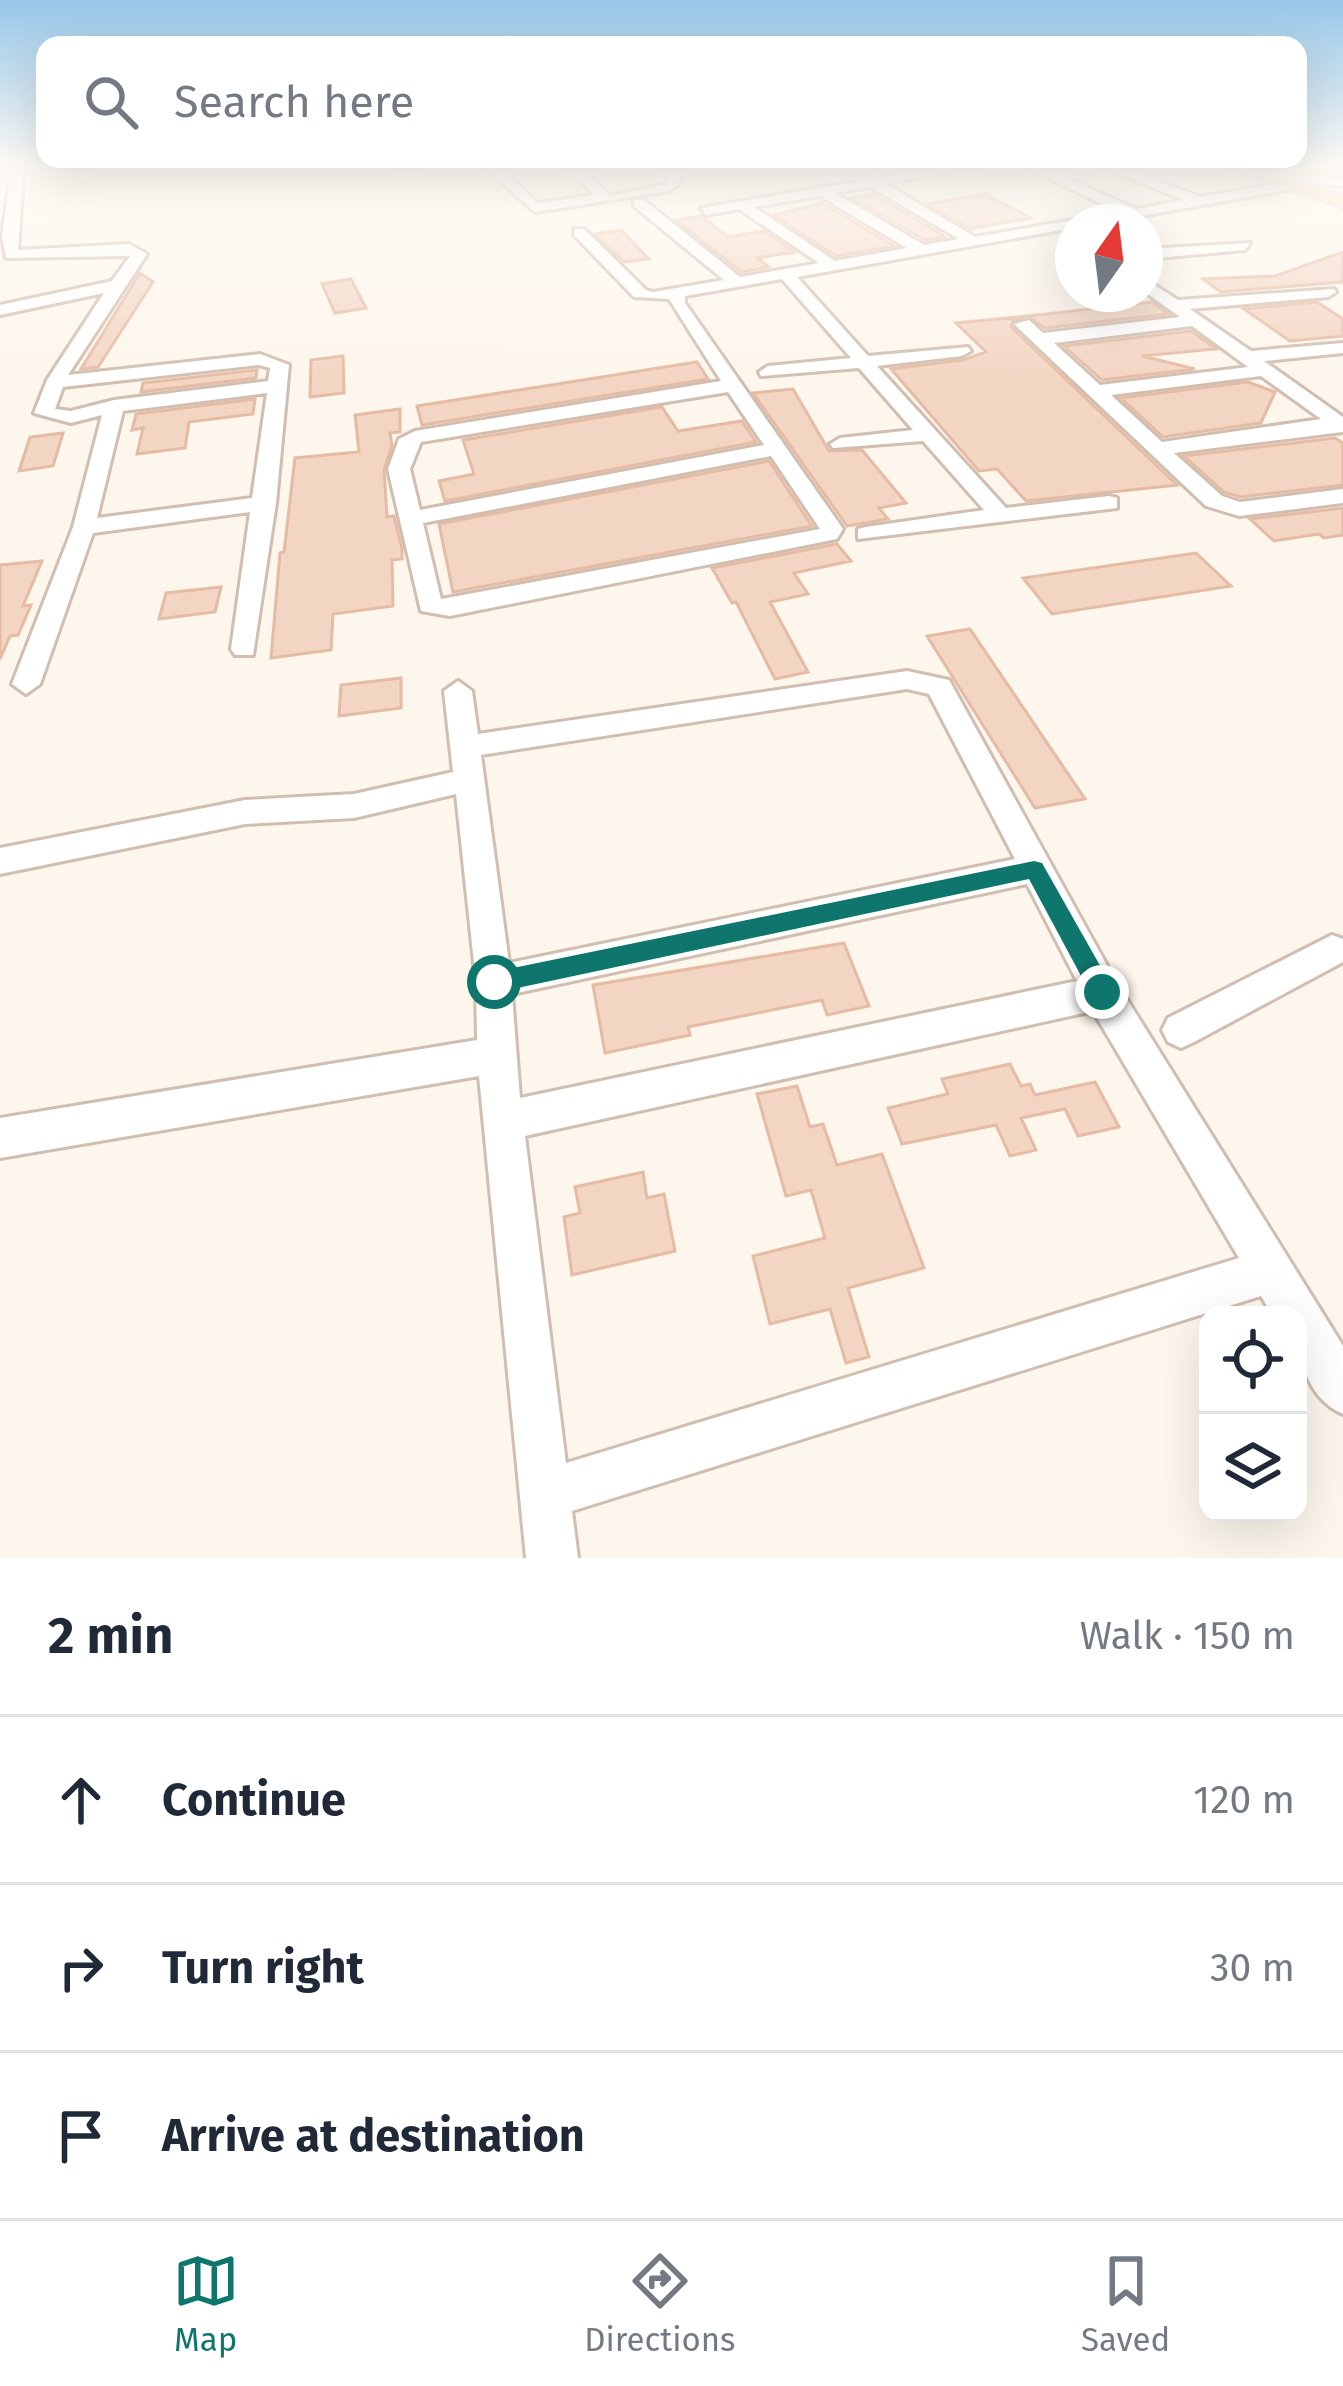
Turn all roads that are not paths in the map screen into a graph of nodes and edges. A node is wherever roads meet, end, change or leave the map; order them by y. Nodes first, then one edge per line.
1 (585, 238) edge
2 (681, 238) edge
3 (791, 238) edge
4 (901, 238) edge
5 (966, 238) edge
6 (988, 238) edge
7 (970, 240) junction
8 (4, 246) edge
9 (1245, 246) dead end
10 (921, 250) junction
11 (1163, 253) edge
12 (833, 266) junction
13 (787, 274) junction
14 (737, 284) junction
15 (118, 285) junction
16 (1328, 292) dead end
17 (677, 294) junction
18 (1163, 297) edge
19 (1175, 305) junction
20 (0, 310) edge
21 (1198, 320) junction
22 (1343, 347) edge
23 (962, 351) dead end
24 (1249, 357) junction
25 (865, 360) junction
26 (1266, 370) junction
27 (768, 372) dead end
28 (57, 382) junction
29 (734, 385) junction
30 (277, 386) junction
31 (1095, 391) junction
32 (1343, 392) edge
33 (1304, 397) junction
34 (114, 406) junction
35 (1340, 425) edge
36 (930, 434) junction
37 (840, 444) dead end
38 (774, 449) junction
39 (1155, 449) junction
40 (1343, 496) edge
41 (265, 503) junction
42 (1109, 503) dead end
43 (1000, 515) junction
44 (409, 519) junction
45 (84, 527) junction
46 (866, 534) dead end
47 (244, 649) dead end
48 (26, 684) dead end
49 (458, 691) dead end
50 (470, 762) junction
51 (0, 861) edge
52 (1034, 869) junction
53 (1340, 953) edge
54 (494, 982) junction
55 (1102, 992) junction
56 (1181, 1030) dead end
57 (496, 1055) junction
58 (505, 1121) junction
59 (0, 1138) edge
60 (1273, 1270) junction
61 (1343, 1390) edge
62 (547, 1494) junction
63 (552, 1558) edge

1 - 17 street
2 - 14 street
3 - 12 street
4 - 10 street
5 - 7 street
6 - 7 street
7 - 10 street
8 - 15 street
9 - 11 street
10 - 12 street
12 - 13 street
13 - 14 street
13 - 25 street
14 - 17 street
15 - 20 street
15 - 28 street
16 - 19 street
17 - 29 street
18 - 19 street
19 - 21 street
21 - 24 street
21 - 31 street
22 - 24 street
23 - 25 street
24 - 26 street
25 - 27 street
25 - 36 street
26 - 31 street
26 - 33 street
28 - 30 street
28 - 34 street
29 - 38 street
29 - 44 street
30 - 34 street
30 - 41 street
31 - 39 street
32 - 33 street
33 - 35 street
34 - 45 street
35 - 39 street
36 - 37 street
36 - 43 street
38 - 44 street
38 - 44 street
39 - 40 street
41 - 45 street
41 - 47 street
42 - 43 street
43 - 46 street
45 - 48 street
49 - 50 street
50 - 51 street
50 - 52 street
50 - 54 street
52 - 54 street
52 - 55 street
53 - 56 street
54 - 57 street
55 - 58 street
55 - 60 street
57 - 58 street
57 - 59 street
58 - 62 street
60 - 61 street
60 - 62 street
62 - 63 street

